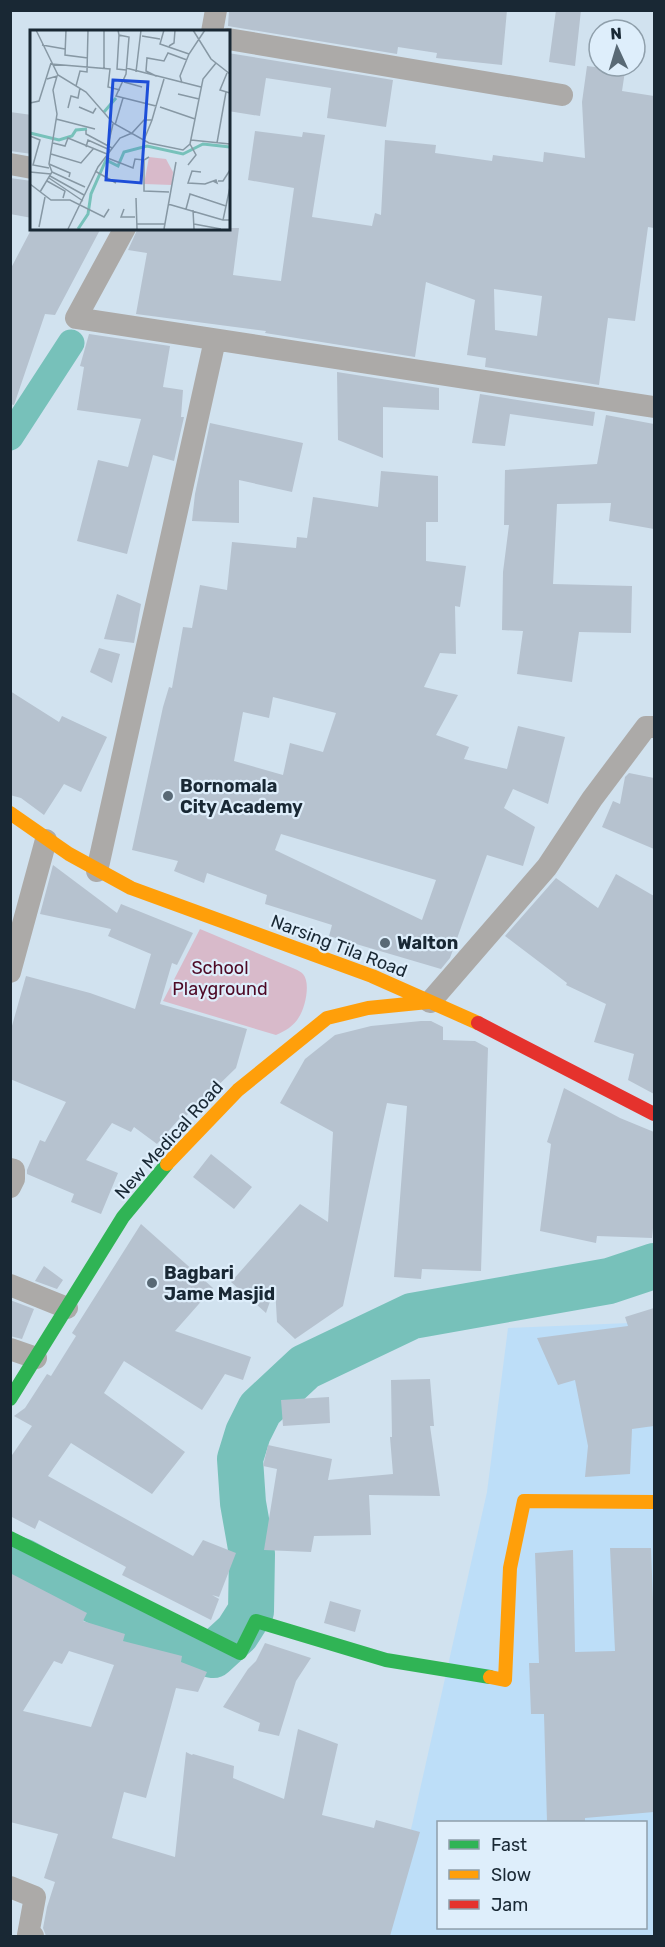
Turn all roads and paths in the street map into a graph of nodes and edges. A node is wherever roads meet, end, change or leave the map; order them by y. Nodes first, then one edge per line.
1 (216, 10) edge
2 (212, 30) edge
3 (230, 39) edge
4 (562, 95) dead end
5 (10, 165) edge
6 (30, 168) edge
7 (124, 230) edge
8 (215, 339) junction
9 (654, 407) edge
10 (654, 727) edge
11 (10, 813) edge
12 (46, 840) junction
13 (97, 871) junction
14 (318, 955) junction
15 (10, 972) edge
16 (335, 979) dead end
17 (337, 1002) dead end
18 (430, 1002) junction
19 (327, 1018) junction
20 (654, 1114) edge
21 (10, 1168) edge
22 (10, 1187) edge
23 (10, 1285) edge
24 (67, 1308) junction
25 (10, 1349) edge
26 (36, 1358) junction
27 (10, 1398) edge
28 (654, 1502) edge
29 (10, 1538) edge
30 (10, 1887) edge
31 (33, 1936) edge

1 - 2 street
3 - 4 street
5 - 6 street
7 - 8 street
8 - 9 street
8 - 13 street
10 - 18 street
11 - 12 street, Narsing Tila Road
12 - 13 street, Narsing Tila Road
12 - 15 street
13 - 14 street, Narsing Tila Road
14 - 16 street
14 - 18 street, Narsing Tila Road
17 - 19 street
18 - 19 street, New Medical Road
18 - 20 street, Narsing Tila Road
19 - 24 street, New Medical Road
21 - 22 street
23 - 24 street
24 - 26 street, New Medical Road
25 - 26 street
26 - 27 street, New Medical Road
28 - 29 street
30 - 31 street

